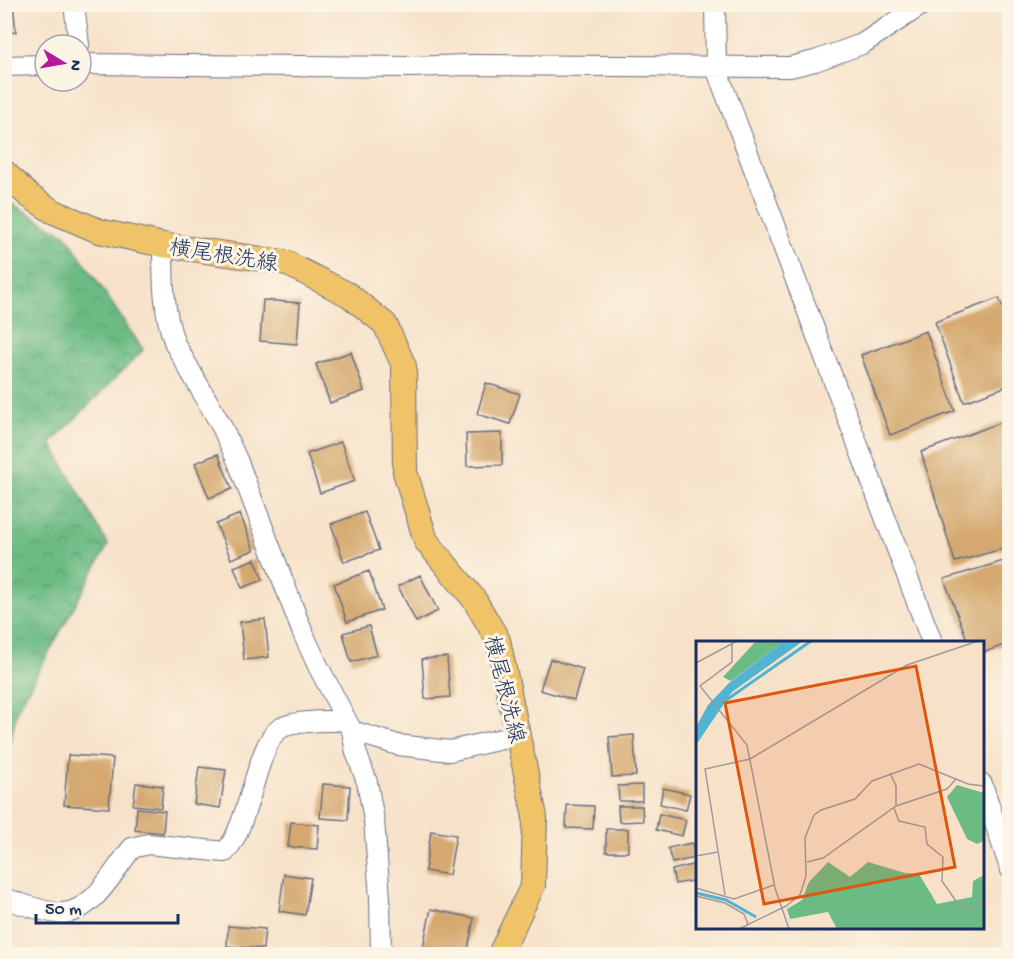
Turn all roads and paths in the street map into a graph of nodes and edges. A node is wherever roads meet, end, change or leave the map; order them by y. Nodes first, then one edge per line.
1 (74, 4) edge
2 (715, 4) edge
3 (924, 4) edge
4 (78, 33) edge
5 (93, 57) edge
6 (33, 65) edge
7 (4, 66) edge
8 (716, 68) junction
9 (4, 172) edge
10 (163, 245) junction
11 (932, 641) edge
12 (348, 726) junction
13 (519, 735) junction
14 (984, 790) edge
15 (1010, 868) edge
16 (4, 898) edge
17 (381, 954) edge
18 (501, 954) edge

1 - 4 street
2 - 8 street
3 - 8 street
5 - 8 street
6 - 7 street
8 - 11 street
9 - 10 main road, 横尾根洗線
10 - 12 street
10 - 13 main road, 横尾根洗線
12 - 13 street
12 - 16 street
12 - 17 street
13 - 18 main road, 横尾根洗線
14 - 15 street

